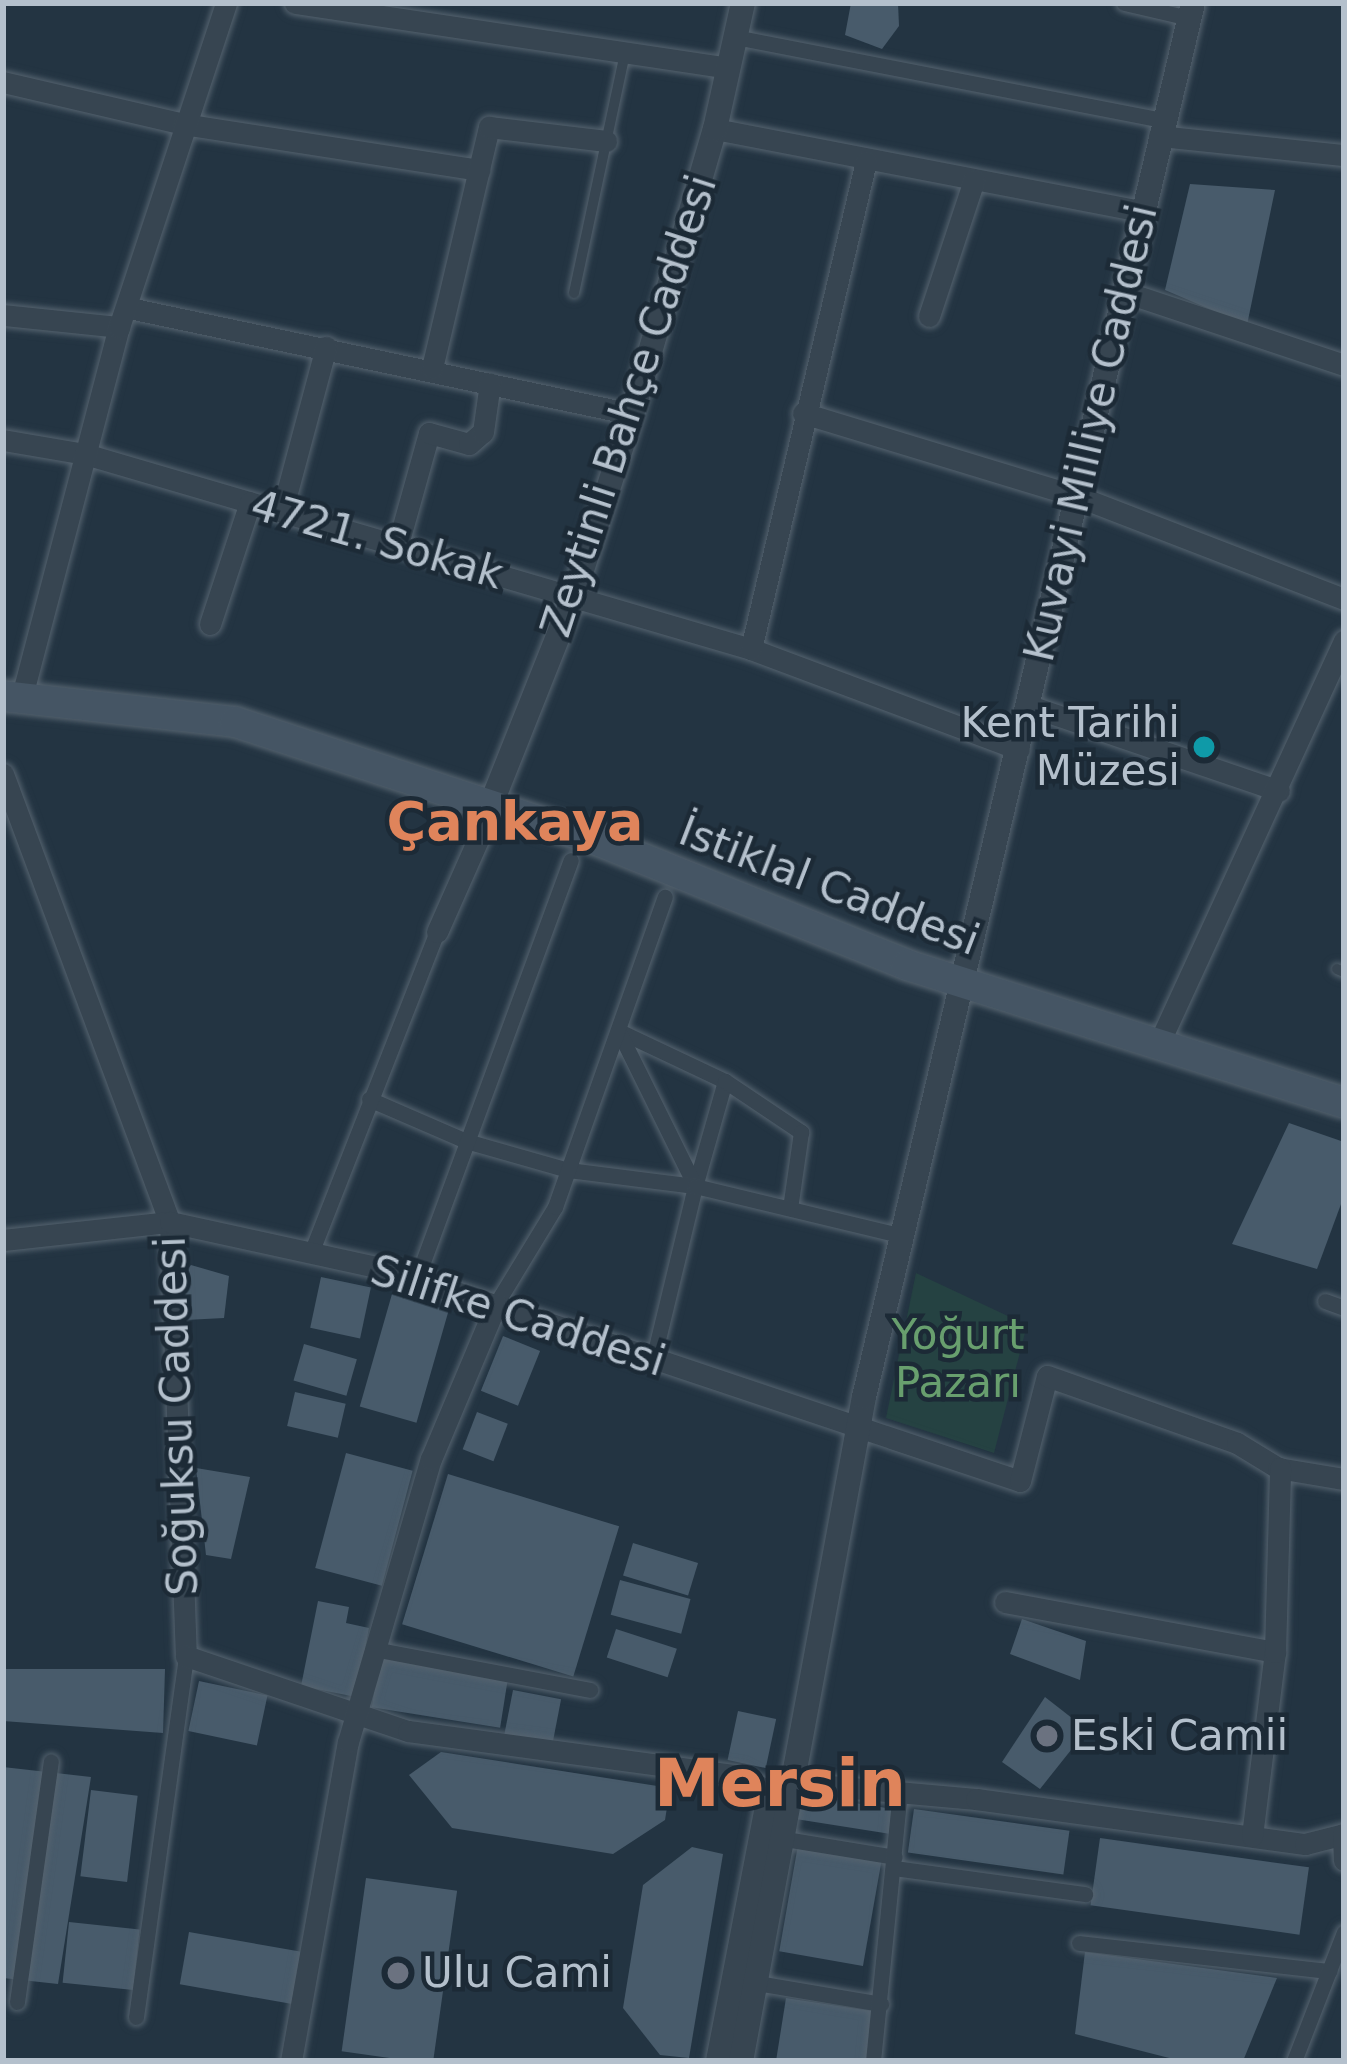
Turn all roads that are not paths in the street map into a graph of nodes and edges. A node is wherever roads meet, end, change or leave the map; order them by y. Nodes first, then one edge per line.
1 (226, 3) edge
2 (295, 3) edge
3 (743, 3) edge
4 (1124, 3) edge
5 (1191, 11) edge
6 (444, 14) edge
7 (735, 37) junction
8 (625, 53) junction
9 (728, 68) junction
10 (3, 82) edge
11 (184, 124) junction
12 (1161, 128) junction
13 (716, 129) junction
14 (606, 141) junction
15 (1344, 155) edge
16 (866, 161) junction
17 (479, 170) junction
18 (974, 181) junction
19 (1139, 211) junction
20 (1122, 290) junction
21 (574, 293) dead end
22 (3, 315) edge
23 (929, 316) dead end
24 (124, 318) junction
25 (326, 347) junction
26 (1344, 365) edge
27 (432, 368) junction
28 (490, 383) junction
29 (803, 413) junction
30 (632, 414) junction
31 (3, 440) edge
32 (85, 454) junction
33 (1077, 496) junction
34 (250, 502) junction
35 (282, 512) junction
36 (398, 544) junction
37 (573, 598) junction
38 (1344, 599) edge
39 (210, 624) dead end
40 (1344, 640) edge
41 (751, 649) junction
42 (12, 696) edge
43 (1030, 706) junction
44 (1019, 749) junction
45 (3, 774) edge
46 (1279, 791) junction
47 (488, 815) junction
48 (571, 860) dead end
49 (665, 897) dead end
50 (437, 932) joint
51 (964, 984) junction
52 (619, 1031) junction
53 (1159, 1043) junction
54 (725, 1081) junction
55 (369, 1099) junction
56 (1344, 1103) edge
57 (466, 1141) junction
58 (568, 1170) junction
59 (695, 1186) junction
60 (790, 1208) junction
61 (170, 1222) junction
62 (903, 1236) junction
63 (3, 1240) edge
64 (310, 1253) junction
65 (417, 1278) junction
66 (1325, 1301) dead end
67 (496, 1304) junction
68 (1344, 1308) edge
69 (653, 1360) junction
70 (860, 1432) junction
71 (1280, 1468) junction
72 (1344, 1480) edge
73 (1005, 1602) dead end
74 (379, 1650) junction
75 (1275, 1652) junction
76 (186, 1656) junction
77 (590, 1690) dead end
78 (355, 1719) junction
79 (51, 1761) dead end
80 (796, 1783) junction
81 (770, 1792) junction
82 (900, 1792) junction
83 (1343, 1834) edge
84 (1252, 1836) junction
85 (785, 1839) junction
86 (1344, 1860) edge
87 (894, 1863) junction
88 (1085, 1894) dead end
89 (1344, 1932) edge
90 (1079, 1943) dead end
91 (1329, 1971) junction
92 (757, 1983) junction
93 (17, 2002) dead end
94 (880, 2004) junction
95 (136, 2017) dead end
96 (291, 2061) edge
97 (718, 2061) edge
98 (741, 2061) edge
99 (873, 2061) edge
100 (1294, 2061) edge

1 - 11 street
2 - 6 street
3 - 7 street, Zeytinli Bahçe Caddesi
4 - 5 street
5 - 12 street, Kuvayi Milliye Caddesi
6 - 8 street
7 - 9 street, Zeytinli Bahçe Caddesi
7 - 12 street
8 - 9 street
8 - 14 lane
9 - 13 street, Zeytinli Bahçe Caddesi
10 - 11 street
11 - 17 street
11 - 24 street
12 - 15 street
12 - 19 street, Kuvayi Milliye Caddesi
13 - 16 street
13 - 30 street, Zeytinli Bahçe Caddesi
14 - 17 street
14 - 21 lane
16 - 18 street
16 - 29 street
17 - 27 street
18 - 19 street
18 - 23 street
19 - 20 street, Kuvayi Milliye Caddesi
20 - 26 street
20 - 33 street, Kuvayi Milliye Caddesi
22 - 24 street
24 - 25 street
24 - 32 street
25 - 27 street
25 - 35 street
27 - 28 street
28 - 30 street
28 - 36 street
29 - 33 street
29 - 41 street
30 - 37 street, Zeytinli Bahçe Caddesi
31 - 32 street, 4721. Sokak
32 - 34 street, 4721. Sokak
32 - 42 street
33 - 38 street
33 - 43 street, Kuvayi Milliye Caddesi
34 - 35 street, 4721. Sokak
34 - 39 street
35 - 36 street, 4721. Sokak
36 - 37 street, 4721. Sokak
37 - 41 street, 4721. Sokak
37 - 47 street, Zeytinli Bahçe Caddesi
40 - 46 street
41 - 44 street, 4721. Sokak
42 - 47 main road, İstiklal Caddesi
43 - 44 street, Kuvayi Milliye Caddesi
43 - 46 street
44 - 51 street, Kuvayi Milliye Caddesi
45 - 61 street, Soğuksu Caddesi
46 - 53 street
47 - 50 street
47 - 51 main road, İstiklal Caddesi
48 - 57 street
49 - 52 street
50 - 55 street
51 - 53 main road, İstiklal Caddesi
51 - 62 street, Kuvayi Milliye Caddesi
52 - 54 street
52 - 58 street
52 - 59 street
53 - 56 main road, İstiklal Caddesi
54 - 59 street
54 - 60 street
55 - 57 street
55 - 64 street
57 - 58 street
57 - 65 street
58 - 59 street
58 - 67 street
59 - 60 street
59 - 69 street
60 - 62 street
61 - 63 street, Silifke Caddesi
61 - 64 street, Silifke Caddesi
61 - 76 street, Soğuksu Caddesi
62 - 70 street, Kuvayi Milliye Caddesi
64 - 65 street, Silifke Caddesi
65 - 67 street, Silifke Caddesi
66 - 68 street
67 - 69 street, Silifke Caddesi
67 - 74 street
69 - 70 street, Silifke Caddesi
70 - 71 street, Silifke Caddesi
70 - 80 street, Kuvayi Milliye Caddesi
71 - 72 street
71 - 75 street
73 - 75 street
74 - 77 street
74 - 78 street
75 - 84 street
76 - 78 street
76 - 95 street
78 - 81 street
78 - 96 street
79 - 93 street
80 - 81 street
80 - 82 street
80 - 85 street, Kuvayi Milliye Caddesi
81 - 97 street
82 - 84 street
82 - 87 street
83 - 84 street
83 - 86 street
85 - 87 street
85 - 92 street, Kuvayi Milliye Caddesi
87 - 88 street
87 - 94 street
89 - 91 street
90 - 91 street
91 - 100 street
92 - 94 street
92 - 98 street, Kuvayi Milliye Caddesi
94 - 99 street

